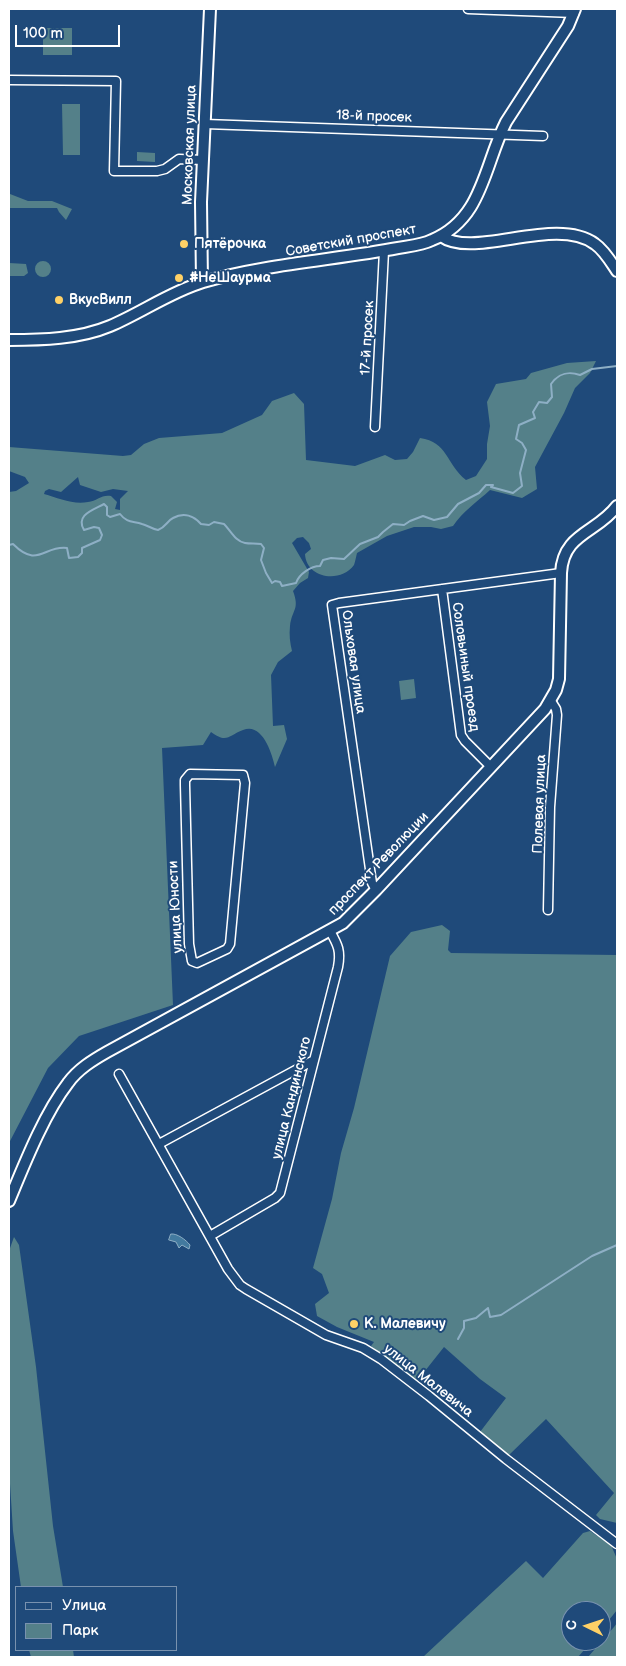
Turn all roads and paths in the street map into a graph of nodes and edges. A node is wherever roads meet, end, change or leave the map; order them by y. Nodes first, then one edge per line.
1 (210, 9) edge
2 (468, 9) edge
3 (575, 11) edge
4 (9, 80) edge
5 (205, 124) junction
6 (500, 134) junction
7 (543, 136) dead end
8 (203, 160) junction
9 (441, 236) junction
10 (384, 251) junction
11 (617, 271) edge
12 (202, 282) junction
13 (9, 340) edge
14 (375, 427) dead end
15 (617, 506) edge
16 (561, 573) junction
17 (442, 589) junction
18 (551, 701) junction
19 (491, 767) junction
20 (242, 816) joint
21 (376, 890) junction
22 (548, 910) dead end
23 (330, 931) junction
24 (314, 1060) junction
25 (119, 1074) dead end
26 (159, 1144) junction
27 (9, 1201) edge
28 (210, 1236) junction
29 (617, 1544) edge

1 - 5 street, Московская улица
2 - 3 street
3 - 6 street, Советский проспект
4 - 8 street
5 - 6 street, 18-й просек
5 - 8 street, Московская улица
6 - 7 street, 18-й просек
6 - 9 street, Советский проспект
8 - 12 street, Московская улица
9 - 10 street, Советский проспект
9 - 11 street
10 - 12 street, Советский проспект
10 - 14 street, 17-й просек
12 - 13 street, Советский проспект
15 - 16 street, проспект Революции
16 - 17 street, Ольховая улица
16 - 18 street, проспект Революции
17 - 19 street, Соловьиный проезд
17 - 21 street, Ольховая улица
18 - 19 street, проспект Революции
18 - 22 street, Полевая улица
19 - 21 street, проспект Революции
20 - 20 street, улица Юности
21 - 23 street, проспект Революции
23 - 24 street, улица Кандинского
23 - 27 street, проспект Революции
24 - 26 street
24 - 28 street, улица Кандинского
25 - 26 street, улица Малевича
26 - 28 street, улица Малевича
28 - 29 street, улица Малевича

